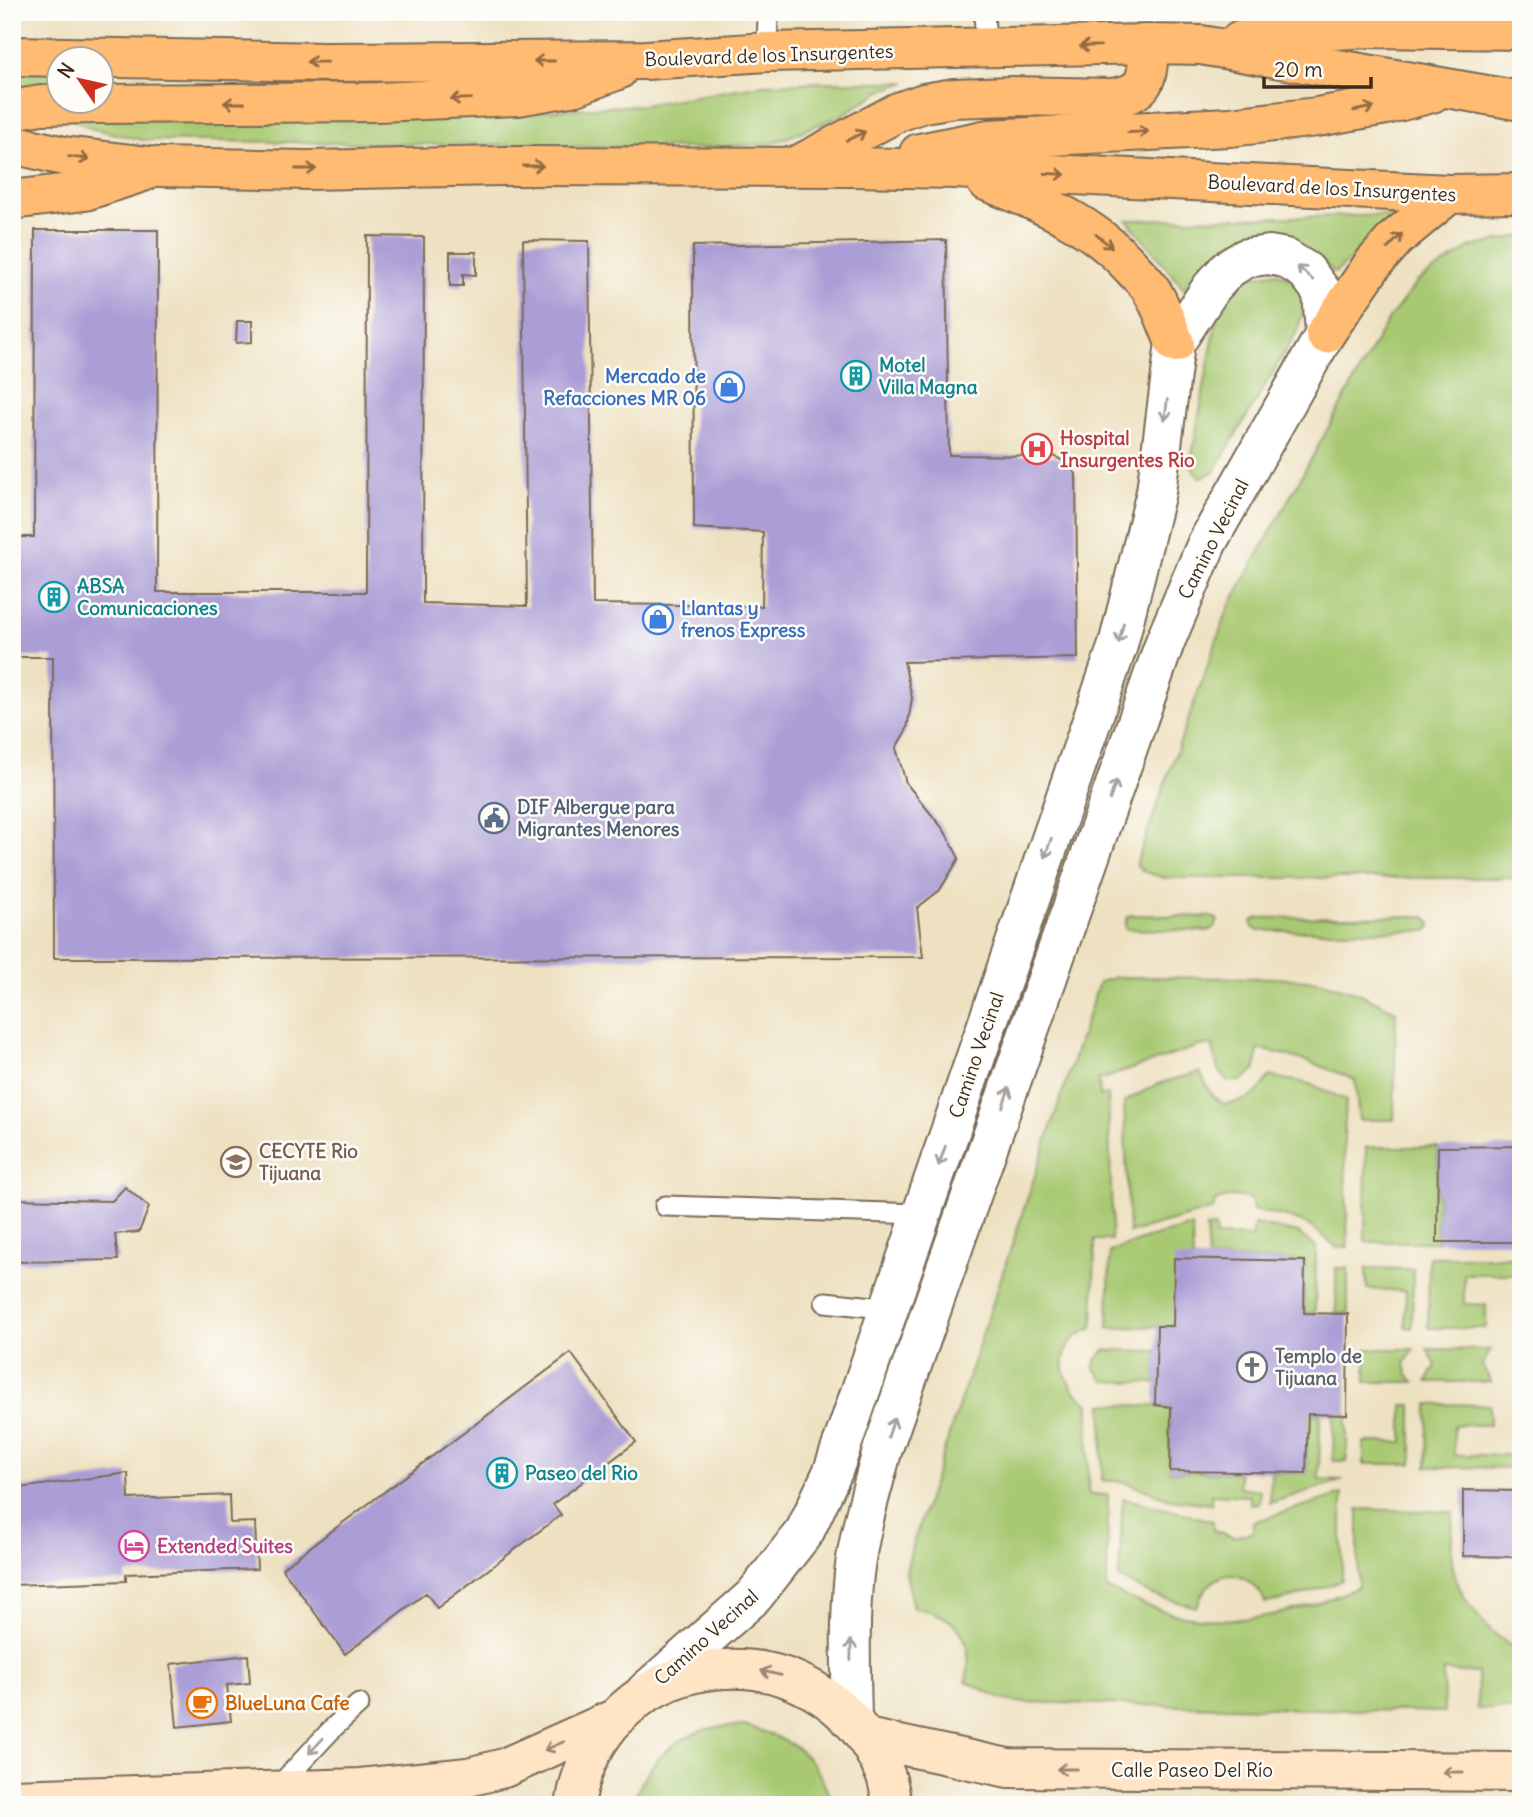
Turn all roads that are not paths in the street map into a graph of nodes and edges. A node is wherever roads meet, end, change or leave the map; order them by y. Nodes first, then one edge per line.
1 (768, 12) edge
2 (985, 30) edge
3 (1521, 30) edge
4 (1150, 44) junction
5 (1201, 46) junction
6 (767, 52) junction
7 (12, 56) edge
8 (646, 60) junction
9 (1521, 78) edge
10 (1446, 89) junction
11 (1521, 102) edge
12 (12, 110) edge
13 (12, 144) edge
14 (794, 166) junction
15 (158, 167) junction
16 (852, 167) junction
17 (954, 169) junction
18 (1521, 193) edge
19 (1449, 194) junction
20 (12, 200) edge
21 (1325, 334) junction
22 (1175, 342) junction
23 (666, 1206) dead end
24 (922, 1213) junction
25 (825, 1302) dead end
26 (889, 1309) junction
27 (930, 1316) junction
28 (359, 1704) dead end
29 (627, 1708) junction
30 (860, 1728) junction
31 (1521, 1772) edge
32 (275, 1790) junction
33 (12, 1799) edge
34 (575, 1805) edge
35 (892, 1805) edge

1 - 6 lane
4 -> 2 main road, Boulevard de los Insurgentes
2 - 6 main road, Boulevard de los Insurgentes
3 - 5 main road
4 - 5 main road, Boulevard de los Insurgentes
14 -> 4 main road
5 - 10 main road, Boulevard de los Insurgentes
6 - 8 main road, Boulevard de los Insurgentes
8 -> 7 main road, Boulevard de los Insurgentes
8 -> 12 main road
9 - 10 main road
10 - 11 main road, Boulevard de los Insurgentes
16 -> 10 main road
13 -> 15 main road, Boulevard de los Insurgentes
15 -> 14 main road, Boulevard de los Insurgentes
14 - 16 main road, Boulevard de los Insurgentes
15 - 20 main road
16 - 17 main road, Boulevard de los Insurgentes
17 -> 19 main road, Boulevard de los Insurgentes
17 -> 22 main road
18 - 19 main road, Boulevard de los Insurgentes
21 -> 19 main road
21 -> 22 street
27 -> 21 street, Camino Vecinal
22 -> 24 street, Camino Vecinal
23 - 24 lane
24 - 26 street, Camino Vecinal
25 - 26 lane
26 - 27 lane
26 - 29 street, Camino Vecinal
30 -> 27 street, Camino Vecinal
28 -> 32 lane
30 -> 29 main road
29 -> 32 main road
29 - 34 main road
31 -> 30 main road, Calle Paseo Del Río
30 - 35 main road
32 - 33 main road

